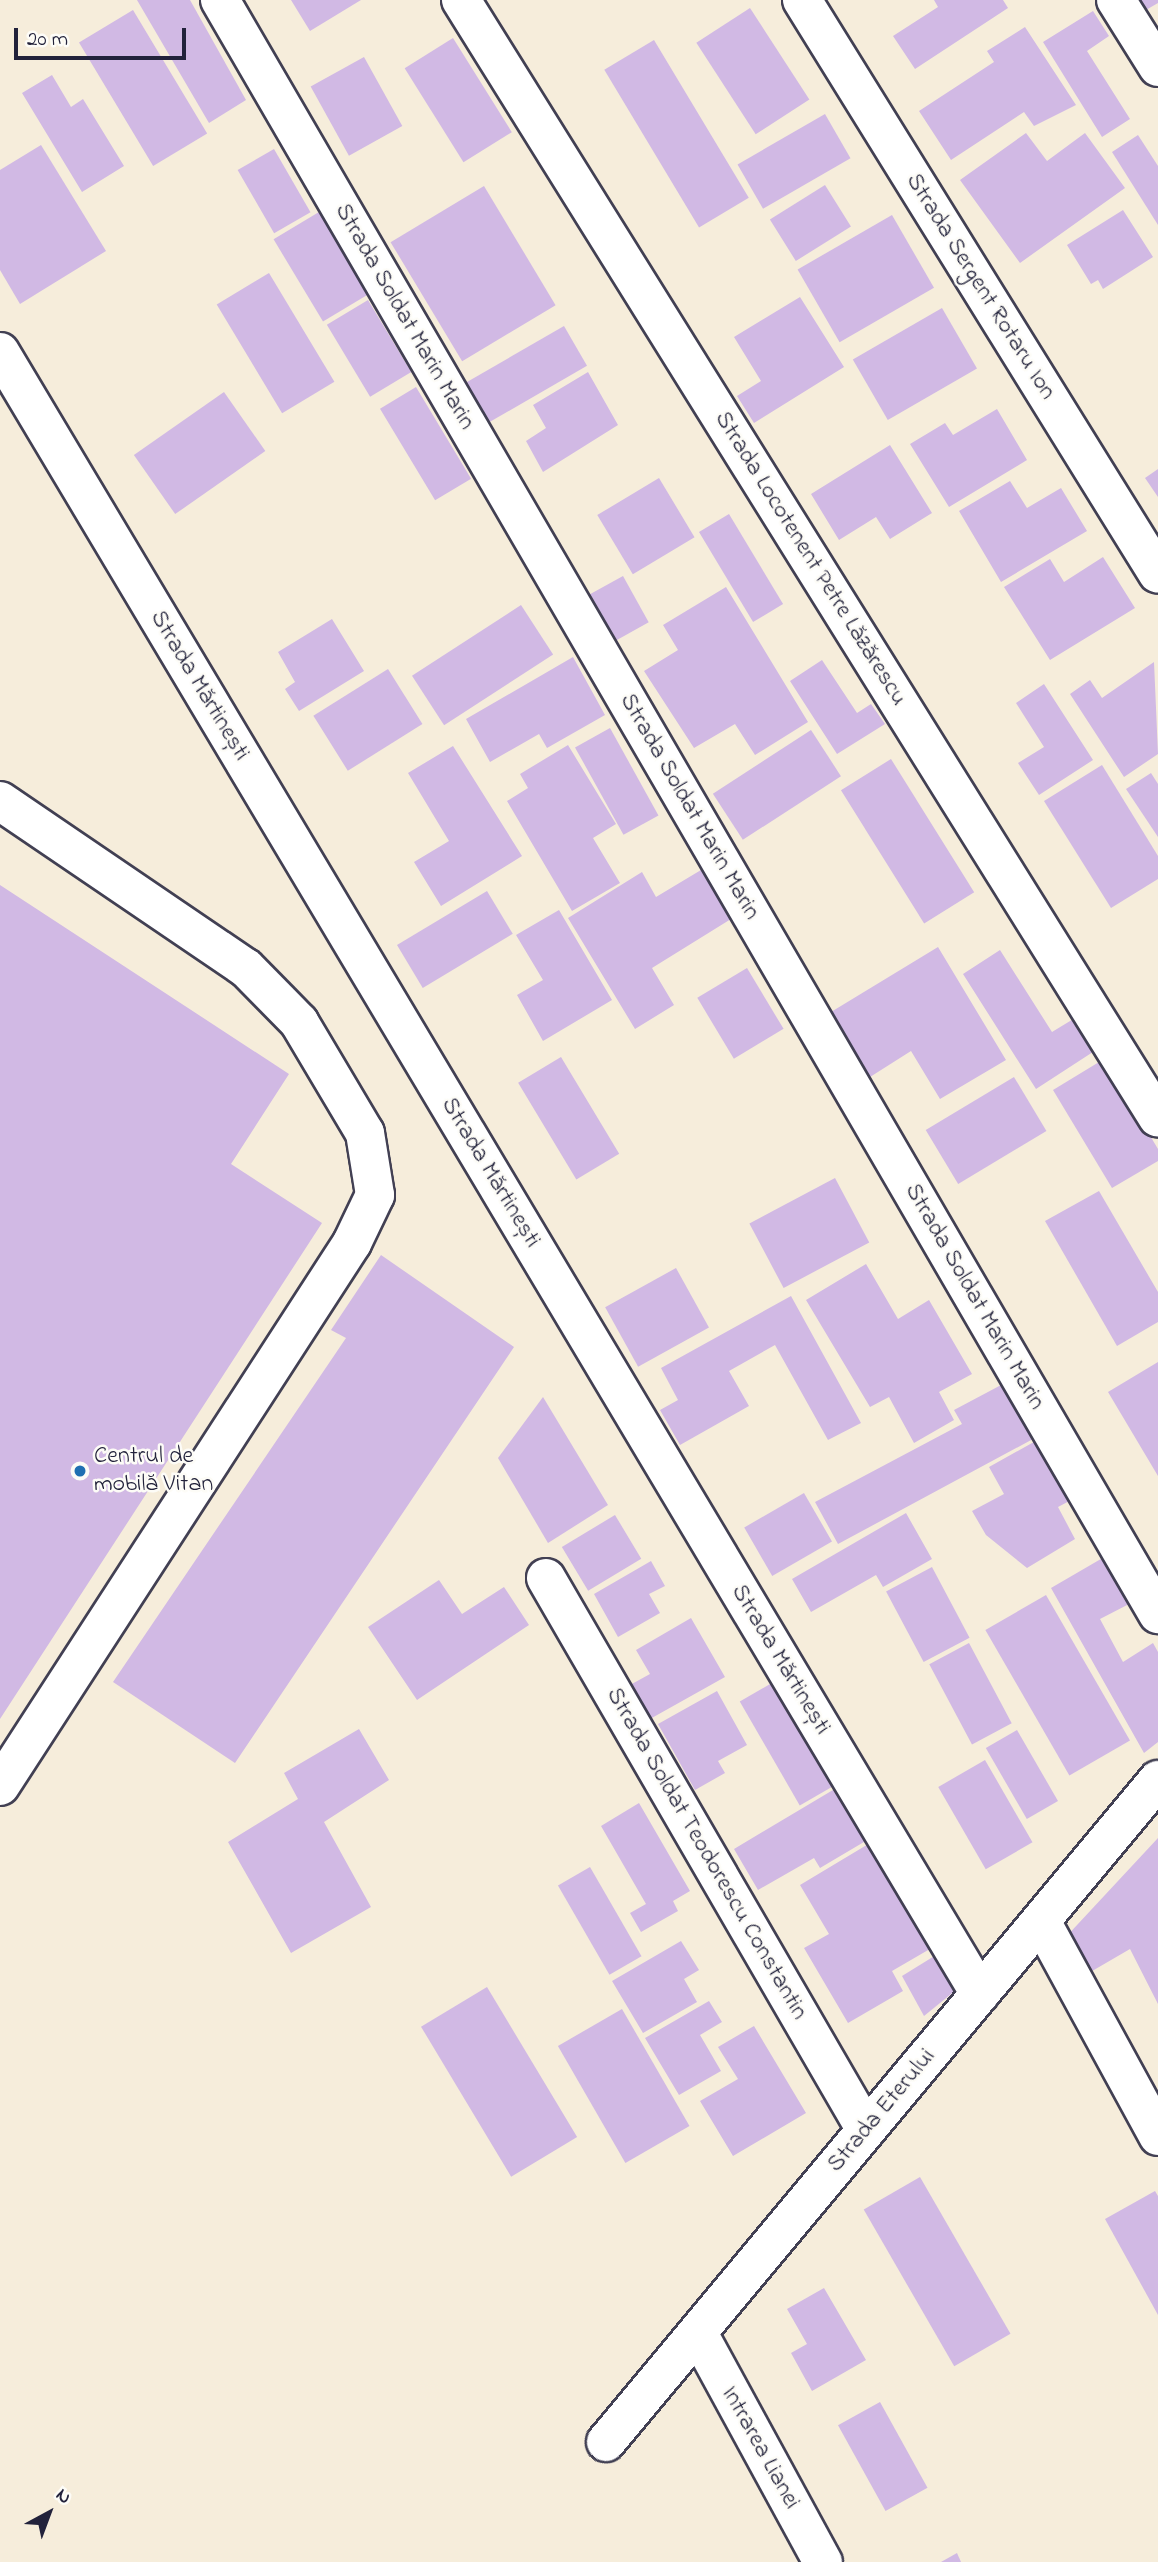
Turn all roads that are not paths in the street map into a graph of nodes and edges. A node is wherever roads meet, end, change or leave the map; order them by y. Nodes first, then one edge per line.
1 (220, 0) edge
2 (461, 0) edge
3 (802, 0) edge
4 (1116, 0) edge
5 (1158, 67) edge
6 (0, 352) edge
7 (1158, 574) edge
8 (0, 801) edge
9 (1158, 1118) edge
10 (546, 1578) dead end
11 (1158, 1614) edge
12 (1158, 1780) edge
13 (0, 1786) edge
14 (1041, 1921) junction
15 (980, 1994) junction
16 (866, 2130) junction
17 (1158, 2136) edge
18 (698, 2333) junction
19 (606, 2442) dead end
20 (823, 2562) edge

1 - 11 street, Strada Soldat Marin Marin
2 - 9 street, Strada Locotenent Petre Lăzărescu
3 - 7 street, Strada Sergent Rotaru Ion
4 - 5 street
6 - 15 street, Strada Mărtinești
8 - 13 street
10 - 16 street, Strada Soldat Teodorescu Constantin
12 - 14 street, Strada Eterului
14 - 15 street, Strada Eterului
14 - 17 street
15 - 16 street, Strada Eterului
16 - 18 street, Strada Eterului
18 - 19 street, Strada Eterului
18 - 20 street, Intrarea Lianei

